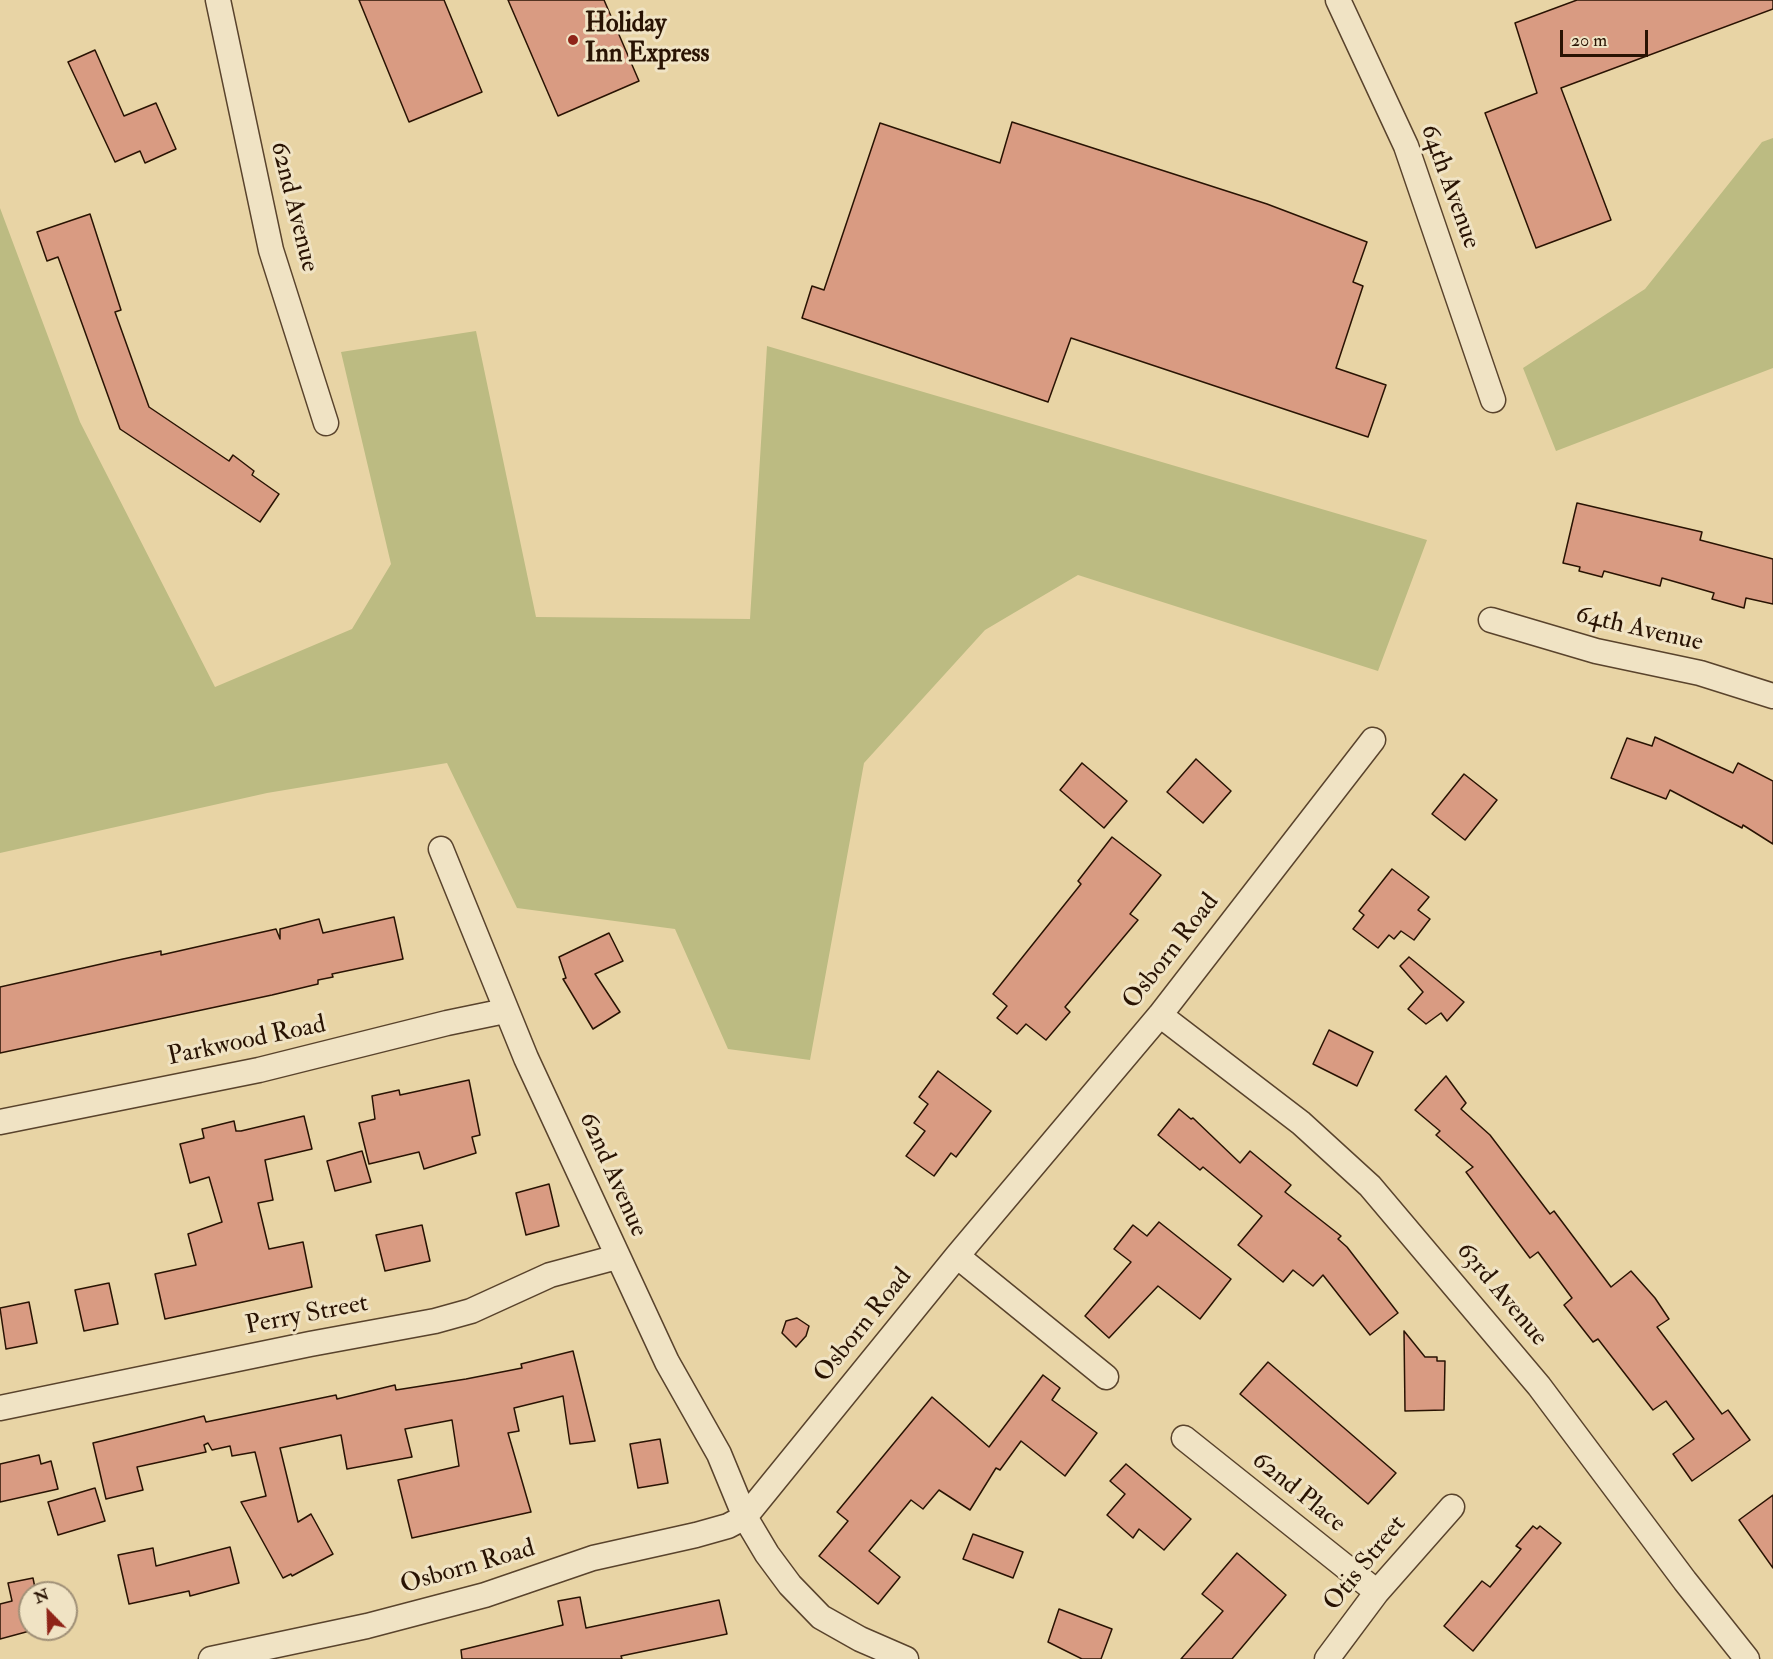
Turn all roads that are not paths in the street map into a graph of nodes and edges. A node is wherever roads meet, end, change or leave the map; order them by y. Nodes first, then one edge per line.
1 (218, 0) edge
2 (1338, 0) edge
3 (1493, 400) dead end
4 (326, 423) dead end
5 (1491, 620) dead end
6 (1773, 696) edge
7 (1373, 740) dead end
8 (441, 849) dead end
9 (505, 1011) junction
10 (1160, 1015) junction
11 (0, 1122) edge
12 (957, 1256) junction
13 (617, 1257) junction
14 (1106, 1377) dead end
15 (0, 1408) edge
16 (1184, 1438) dead end
17 (1452, 1507) dead end
18 (745, 1516) junction
19 (1377, 1592) junction
20 (211, 1659) edge
21 (906, 1659) edge
22 (1327, 1659) edge
23 (1747, 1659) edge

1 - 4 street, 62nd Avenue
2 - 3 street, 64th Avenue
5 - 6 street, 64th Avenue
7 - 10 street, Osborn Road
8 - 9 street, 62nd Avenue
9 - 11 street, Parkwood Road
9 - 13 street, 62nd Avenue
10 - 12 street, Osborn Road
10 - 23 street, 63rd Avenue
12 - 14 street
12 - 18 street, Osborn Road
13 - 15 street, Perry Street
13 - 18 street, 62nd Avenue
16 - 19 street, 62nd Place
17 - 19 street, Otis Street
18 - 20 street, Osborn Road
18 - 21 street, 62nd Avenue
19 - 22 street, Otis Street

